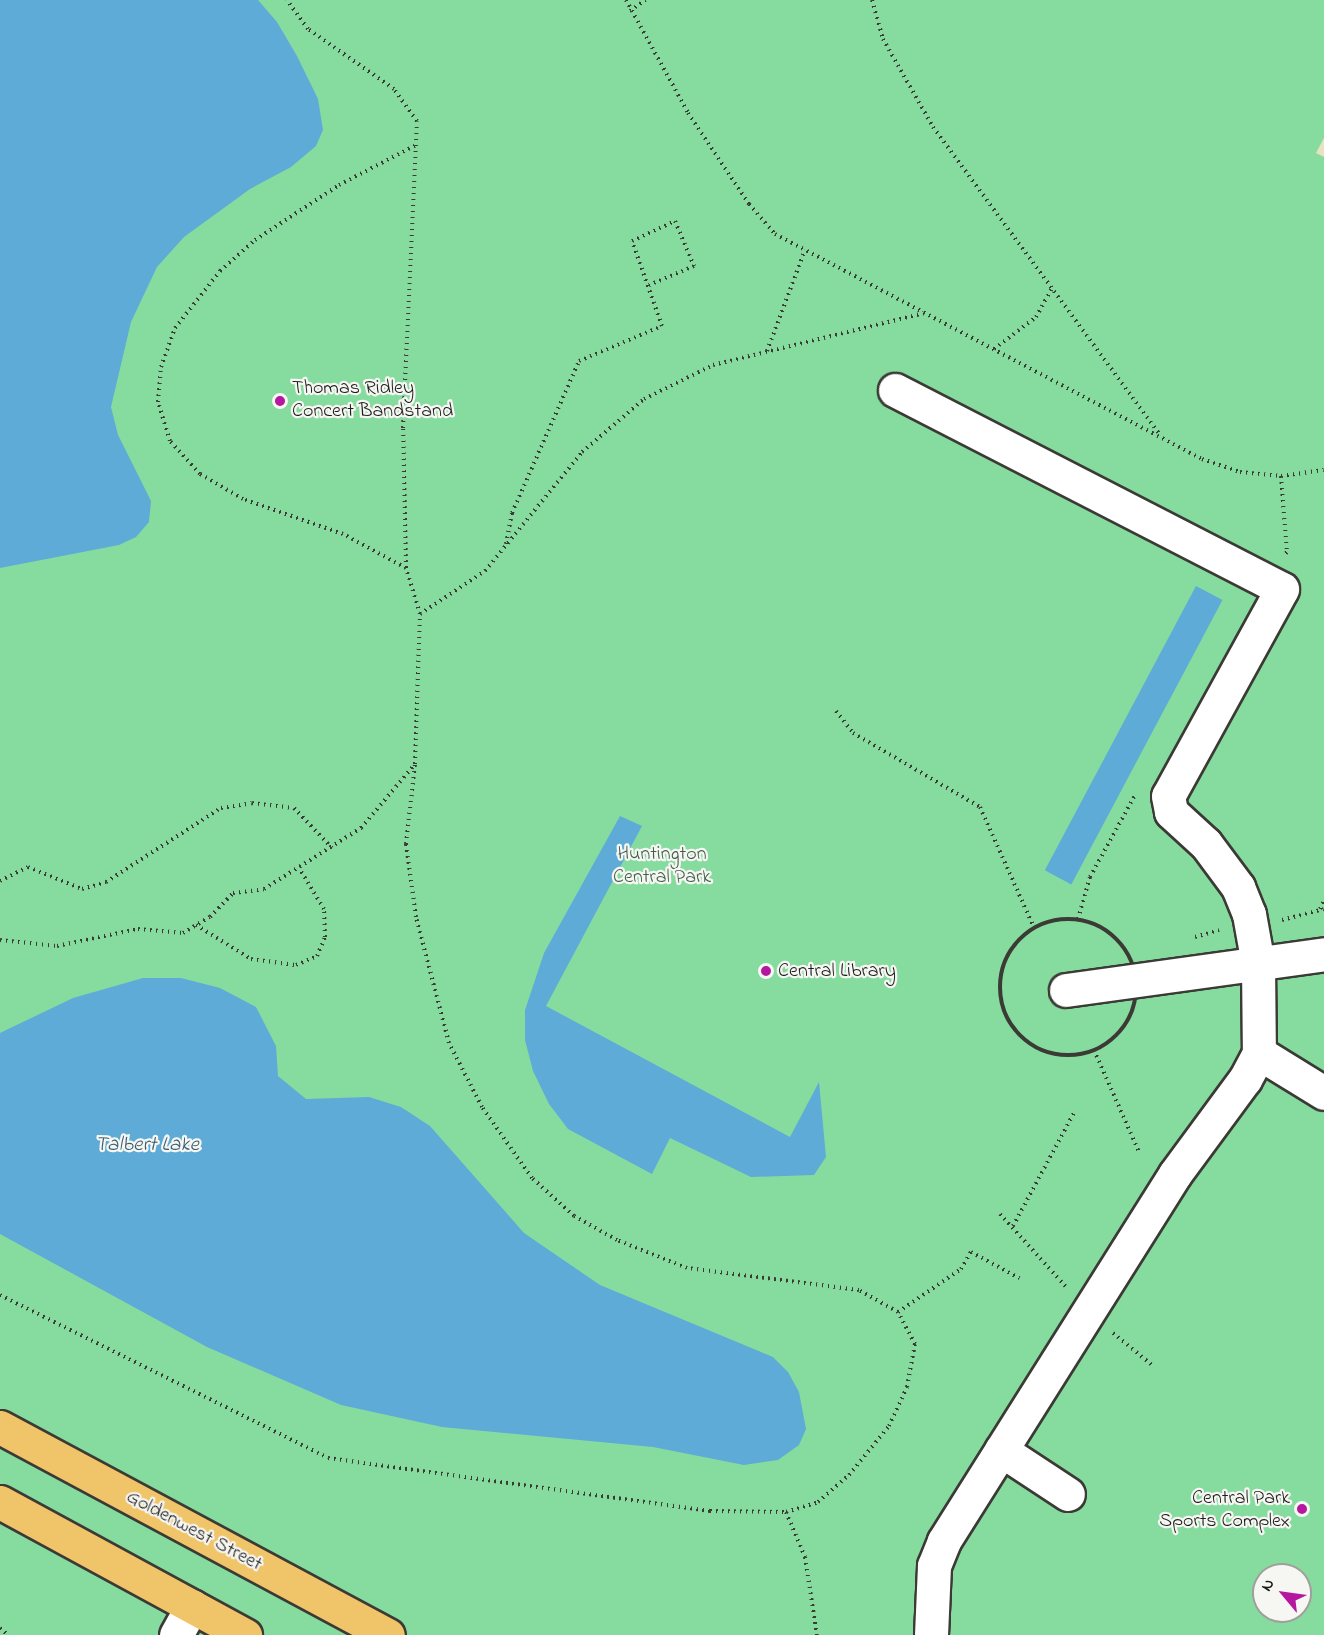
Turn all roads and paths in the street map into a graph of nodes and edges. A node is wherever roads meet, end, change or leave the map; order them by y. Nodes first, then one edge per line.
1 (287, 0) edge
2 (626, 0) edge
3 (645, 0) edge
4 (872, 0) edge
5 (630, 11) junction
6 (418, 144) junction
7 (805, 250) junction
8 (649, 285) junction
9 (1052, 288) junction
10 (925, 313) junction
11 (994, 349) junction
12 (767, 352) junction
13 (895, 390) dead end
14 (1161, 437) junction
15 (1324, 470) edge
16 (506, 545) junction
17 (406, 568) junction
18 (420, 614) junction
19 (836, 711) dead end
20 (415, 764) junction
21 (332, 848) junction
22 (299, 868) junction
23 (0, 881) edge
24 (1324, 901) edge
25 (1322, 909) edge
26 (1282, 920) dead end
27 (196, 925) junction
28 (1034, 928) dead end
29 (0, 940) edge
30 (1324, 954) edge
31 (1258, 964) junction
32 (1066, 990) dead end
33 (1094, 1050) dead end
34 (1259, 1053) junction
35 (1324, 1093) edge
36 (1075, 1111) dead end
37 (1139, 1152) dead end
38 (1013, 1226) dead end
39 (1019, 1278) dead end
40 (0, 1295) edge
41 (898, 1312) junction
42 (0, 1427) edge
43 (1001, 1450) junction
44 (1068, 1494) dead end
45 (0, 1502) edge
46 (786, 1512) junction
47 (192, 1606) junction
48 (0, 1628) edge
49 (8, 1635) edge
50 (176, 1635) edge
51 (245, 1635) edge
52 (388, 1635) edge
53 (817, 1635) edge
54 (931, 1635) edge

1 - 6 path
2 - 5 path
3 - 5 path
4 - 9 path
5 - 7 path
6 - 17 path
6 - 17 path
7 - 10 path
7 - 12 path
8 - 8 path
8 - 16 path
9 - 11 path
9 - 14 path
10 - 11 path
10 - 12 path
11 - 14 path
12 - 16 path
13 - 31 lane
14 - 15 path
16 - 18 path
17 - 18 path
18 - 20 path
19 - 28 path
20 - 21 path
20 - 41 path
21 - 22 path
21 - 23 path
22 - 27 path
22 - 27 path
24 - 25 path
25 - 26 path
27 - 29 path
30 - 31 lane
31 - 32 lane
31 - 34 lane
33 - 37 path
34 - 35 lane
34 - 43 lane
36 - 38 path
39 - 41 path
40 - 46 path
41 - 46 path
42 - 52 main road, Goldenwest Street
43 - 44 lane
43 - 54 lane
45 - 47 main road
46 - 53 path
47 - 50 lane
47 - 51 main road
48 - 49 path

